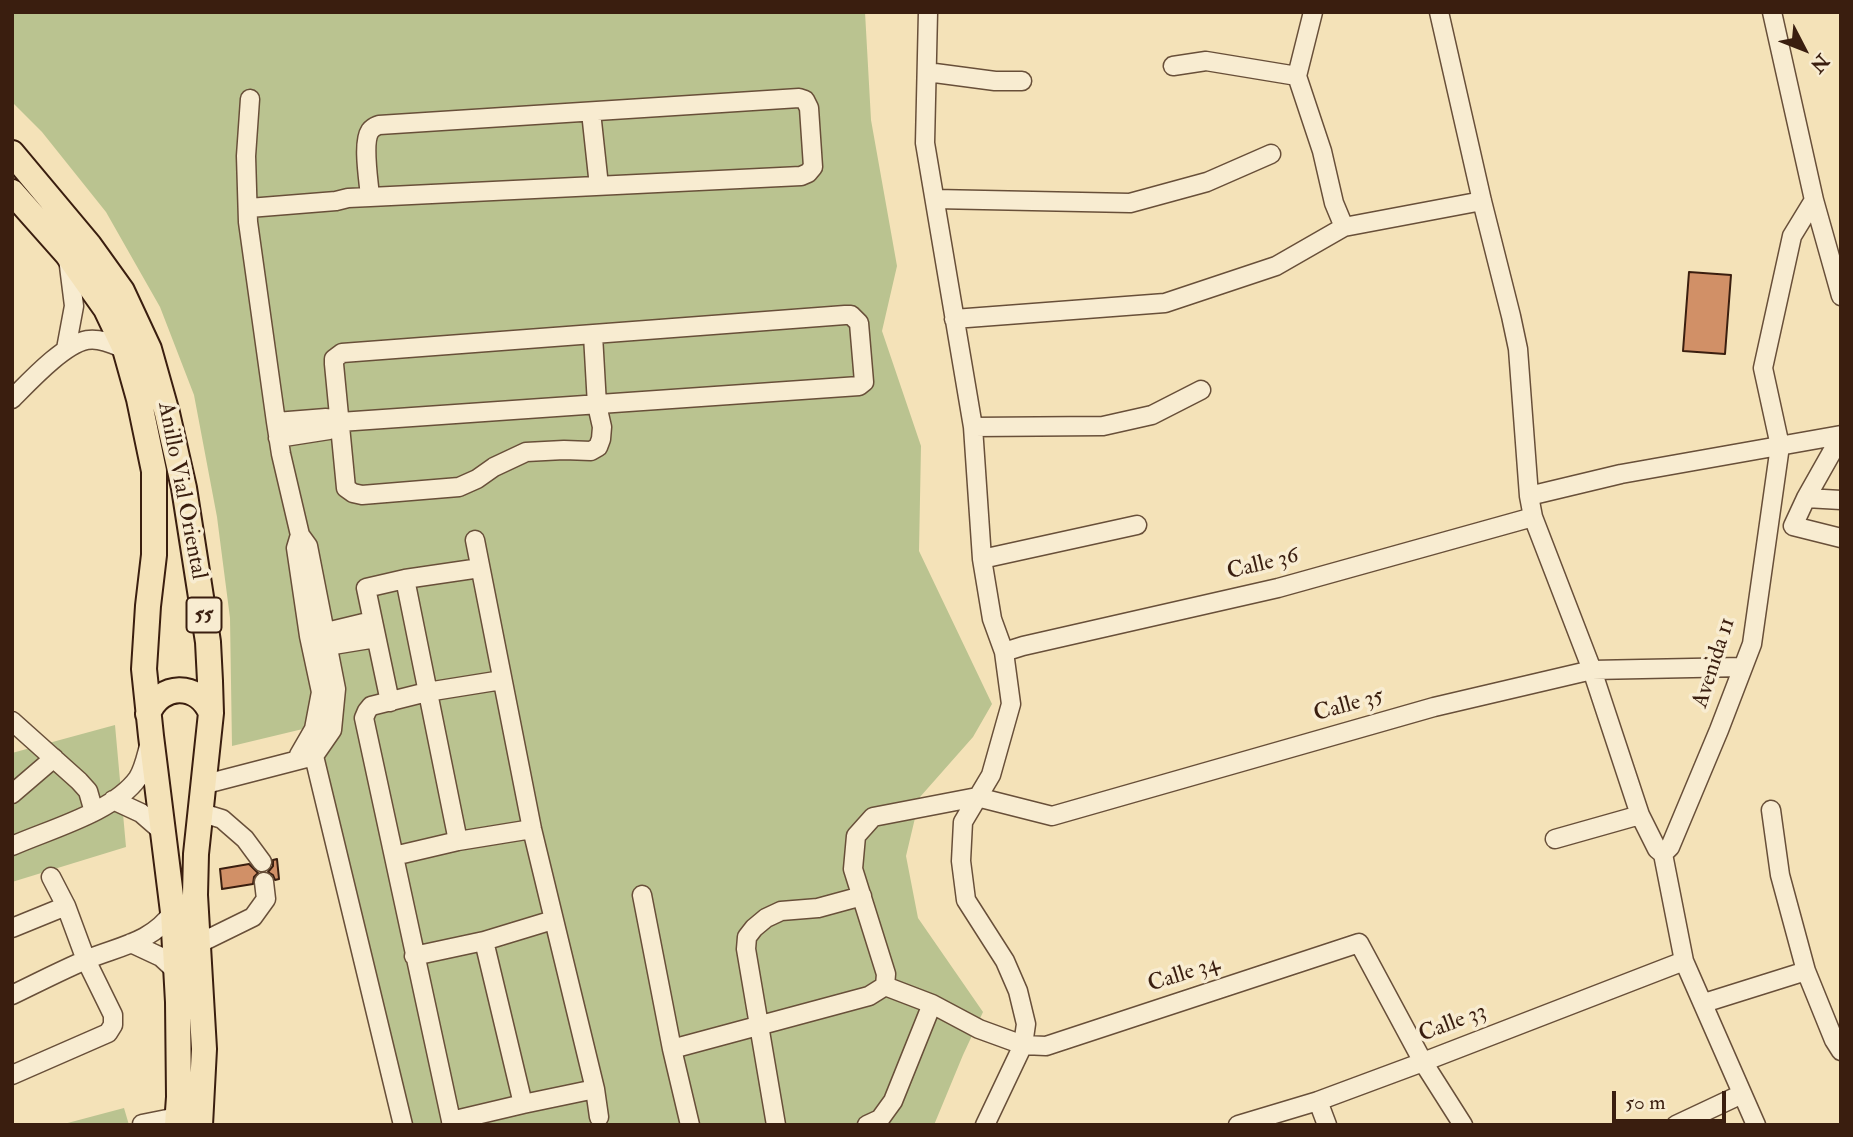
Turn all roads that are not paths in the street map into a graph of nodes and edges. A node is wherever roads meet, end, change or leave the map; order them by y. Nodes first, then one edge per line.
1 (928, 12) edge
2 (1313, 12) edge
3 (1439, 12) edge
4 (1772, 12) edge
5 (1173, 66) dead end
6 (928, 72) junction
7 (1297, 76) junction
8 (1022, 81) dead end
9 (250, 99) dead end
10 (591, 112) junction
11 (12, 153) edge
12 (1271, 154) dead end
13 (598, 186) junction
14 (12, 192) edge
15 (369, 197) junction
16 (935, 199) junction
17 (1814, 200) junction
18 (1482, 201) junction
19 (248, 202) junction
20 (1344, 227) junction
21 (67, 254) junction
22 (1841, 296) edge
23 (954, 319) junction
24 (593, 335) junction
25 (66, 349) junction
26 (125, 349) junction
27 (1200, 390) dead end
28 (12, 399) edge
29 (597, 405) junction
30 (340, 422) junction
31 (973, 427) junction
32 (277, 430) junction
33 (1841, 435) edge
34 (1780, 446) junction
35 (1529, 496) junction
36 (1806, 498) junction
37 (1841, 500) edge
38 (1532, 517) junction
39 (1769, 524) junction
40 (1137, 526) dead end
41 (1793, 526) junction
42 (1841, 538) edge
43 (475, 540) dead end
44 (982, 559) junction
45 (481, 568) junction
46 (405, 579) junction
47 (374, 629) junction
48 (318, 641) junction
49 (1004, 652) junction
50 (1742, 667) junction
51 (1592, 670) junction
52 (502, 680) junction
53 (428, 692) junction
54 (390, 702) junction
55 (211, 713) junction
56 (12, 721) edge
57 (150, 725) junction
58 (310, 751) junction
59 (54, 758) junction
60 (202, 785) junction
61 (12, 793) edge
62 (977, 797) junction
63 (113, 800) junction
64 (1771, 810) dead end
65 (94, 812) junction
66 (199, 812) junction
67 (1640, 815) junction
68 (532, 829) junction
69 (164, 833) junction
70 (1555, 839) dead end
71 (458, 841) junction
72 (12, 846) edge
73 (1663, 854) junction
74 (394, 856) junction
75 (262, 862) dead end
76 (51, 877) dead end
77 (264, 882) dead end
78 (642, 895) dead end
79 (862, 896) junction
80 (66, 906) junction
81 (173, 912) junction
82 (553, 920) junction
83 (12, 928) edge
84 (484, 941) junction
85 (131, 943) junction
86 (198, 944) junction
87 (414, 956) junction
88 (86, 960) junction
89 (1684, 961) junction
90 (177, 971) junction
91 (1806, 971) junction
92 (886, 986) junction
93 (12, 995) edge
94 (1704, 1003) junction
95 (932, 1004) junction
96 (759, 1025) junction
97 (1023, 1045) junction
98 (672, 1049) junction
99 (1841, 1051) edge
100 (1423, 1062) junction
101 (12, 1074) edge
102 (595, 1089) junction
103 (1742, 1094) junction
104 (1318, 1101) junction
105 (523, 1104) junction
106 (599, 1117) dead end
107 (185, 1122) edge
108 (451, 1123) edge
109 (142, 1124) edge
110 (403, 1125) edge
111 (690, 1125) edge
112 (776, 1125) edge
113 (867, 1125) edge
114 (985, 1125) edge
115 (1238, 1125) edge
116 (1327, 1125) edge
117 (1462, 1125) edge
118 (1676, 1125) edge
119 (1756, 1125) edge

1 - 6 street
2 - 7 street
3 - 18 street
4 - 17 street
5 - 7 street
6 - 8 street
6 - 16 street
7 - 20 street
9 - 19 street
10 - 13 street
10 - 13 street
10 - 15 street
11 - 55 highway, Anillo Vial Oriental / 55
12 - 16 street
13 - 15 street
14 - 21 highway, Anillo Vial Oriental
15 - 19 street
16 - 23 street
17 - 22 street
17 - 34 street, Avenida 11
18 - 20 street
18 - 35 street
19 - 32 street
20 - 23 street
21 - 25 street
21 - 26 highway, Anillo Vial Oriental
23 - 31 street
24 - 29 street
24 - 29 street
24 - 30 street
25 - 26 street
25 - 28 street
26 - 57 highway, Anillo Vial Oriental
27 - 31 street
29 - 30 street
29 - 30 street
30 - 32 street
31 - 44 street
32 - 48 street
33 - 34 street
33 - 36 street
34 - 35 street
34 - 39 street, Avenida 11
35 - 38 street
36 - 37 street
36 - 41 street
38 - 49 street, Calle 36
38 - 51 street
39 - 41 street
39 - 50 street, Avenida 11
40 - 44 street
41 - 42 street
43 - 45 street
44 - 49 street
45 - 46 street
45 - 52 street
46 - 47 street
46 - 53 street
47 - 48 street
47 - 54 street
48 - 58 street
49 - 62 street
50 - 51 street, Calle 35
50 - 73 street, Avenida 11
51 - 62 street, Calle 35
51 - 67 street
52 - 53 street
52 - 68 street
53 - 54 street
53 - 71 street
54 - 74 street
55 - 57 highway
55 - 60 highway, Anillo Vial Oriental / 55
56 - 59 street
57 - 63 street
57 - 69 highway, Anillo Vial Oriental
58 - 60 street
58 - 110 street
59 - 61 street
59 - 65 street
60 - 66 highway, Anillo Vial Oriental / 55
62 - 79 street
62 - 97 street
63 - 65 street
63 - 69 street
64 - 91 street
65 - 72 street
66 - 75 street
66 - 86 highway, Anillo Vial Oriental / 55
67 - 70 street
67 - 73 street
68 - 71 street
68 - 82 street
69 - 81 highway, Anillo Vial Oriental
71 - 74 street
73 - 89 street
74 - 87 street
76 - 80 street
77 - 86 street
78 - 98 street
79 - 92 street
79 - 96 street
80 - 83 street
80 - 88 street
81 - 85 street
81 - 90 highway, Anillo Vial Oriental
82 - 84 street
82 - 102 street
84 - 87 street
84 - 105 street
85 - 88 street
85 - 90 street
86 - 107 highway, Anillo Vial Oriental / 55
87 - 108 street
88 - 93 street
88 - 101 street
89 - 94 street
89 - 100 street, Calle 33
90 - 107 highway, Anillo Vial Oriental
91 - 94 street
91 - 99 street
92 - 95 street
92 - 96 street
94 - 103 street
95 - 97 street
95 - 113 street
96 - 98 street
96 - 112 street
97 - 100 street, Calle 34
97 - 114 street
98 - 111 street
100 - 104 street, Calle 33
100 - 117 street
102 - 105 street
102 - 106 street
103 - 118 street
103 - 119 street
104 - 115 street, Calle 33
104 - 116 street
105 - 108 street
107 - 109 street

